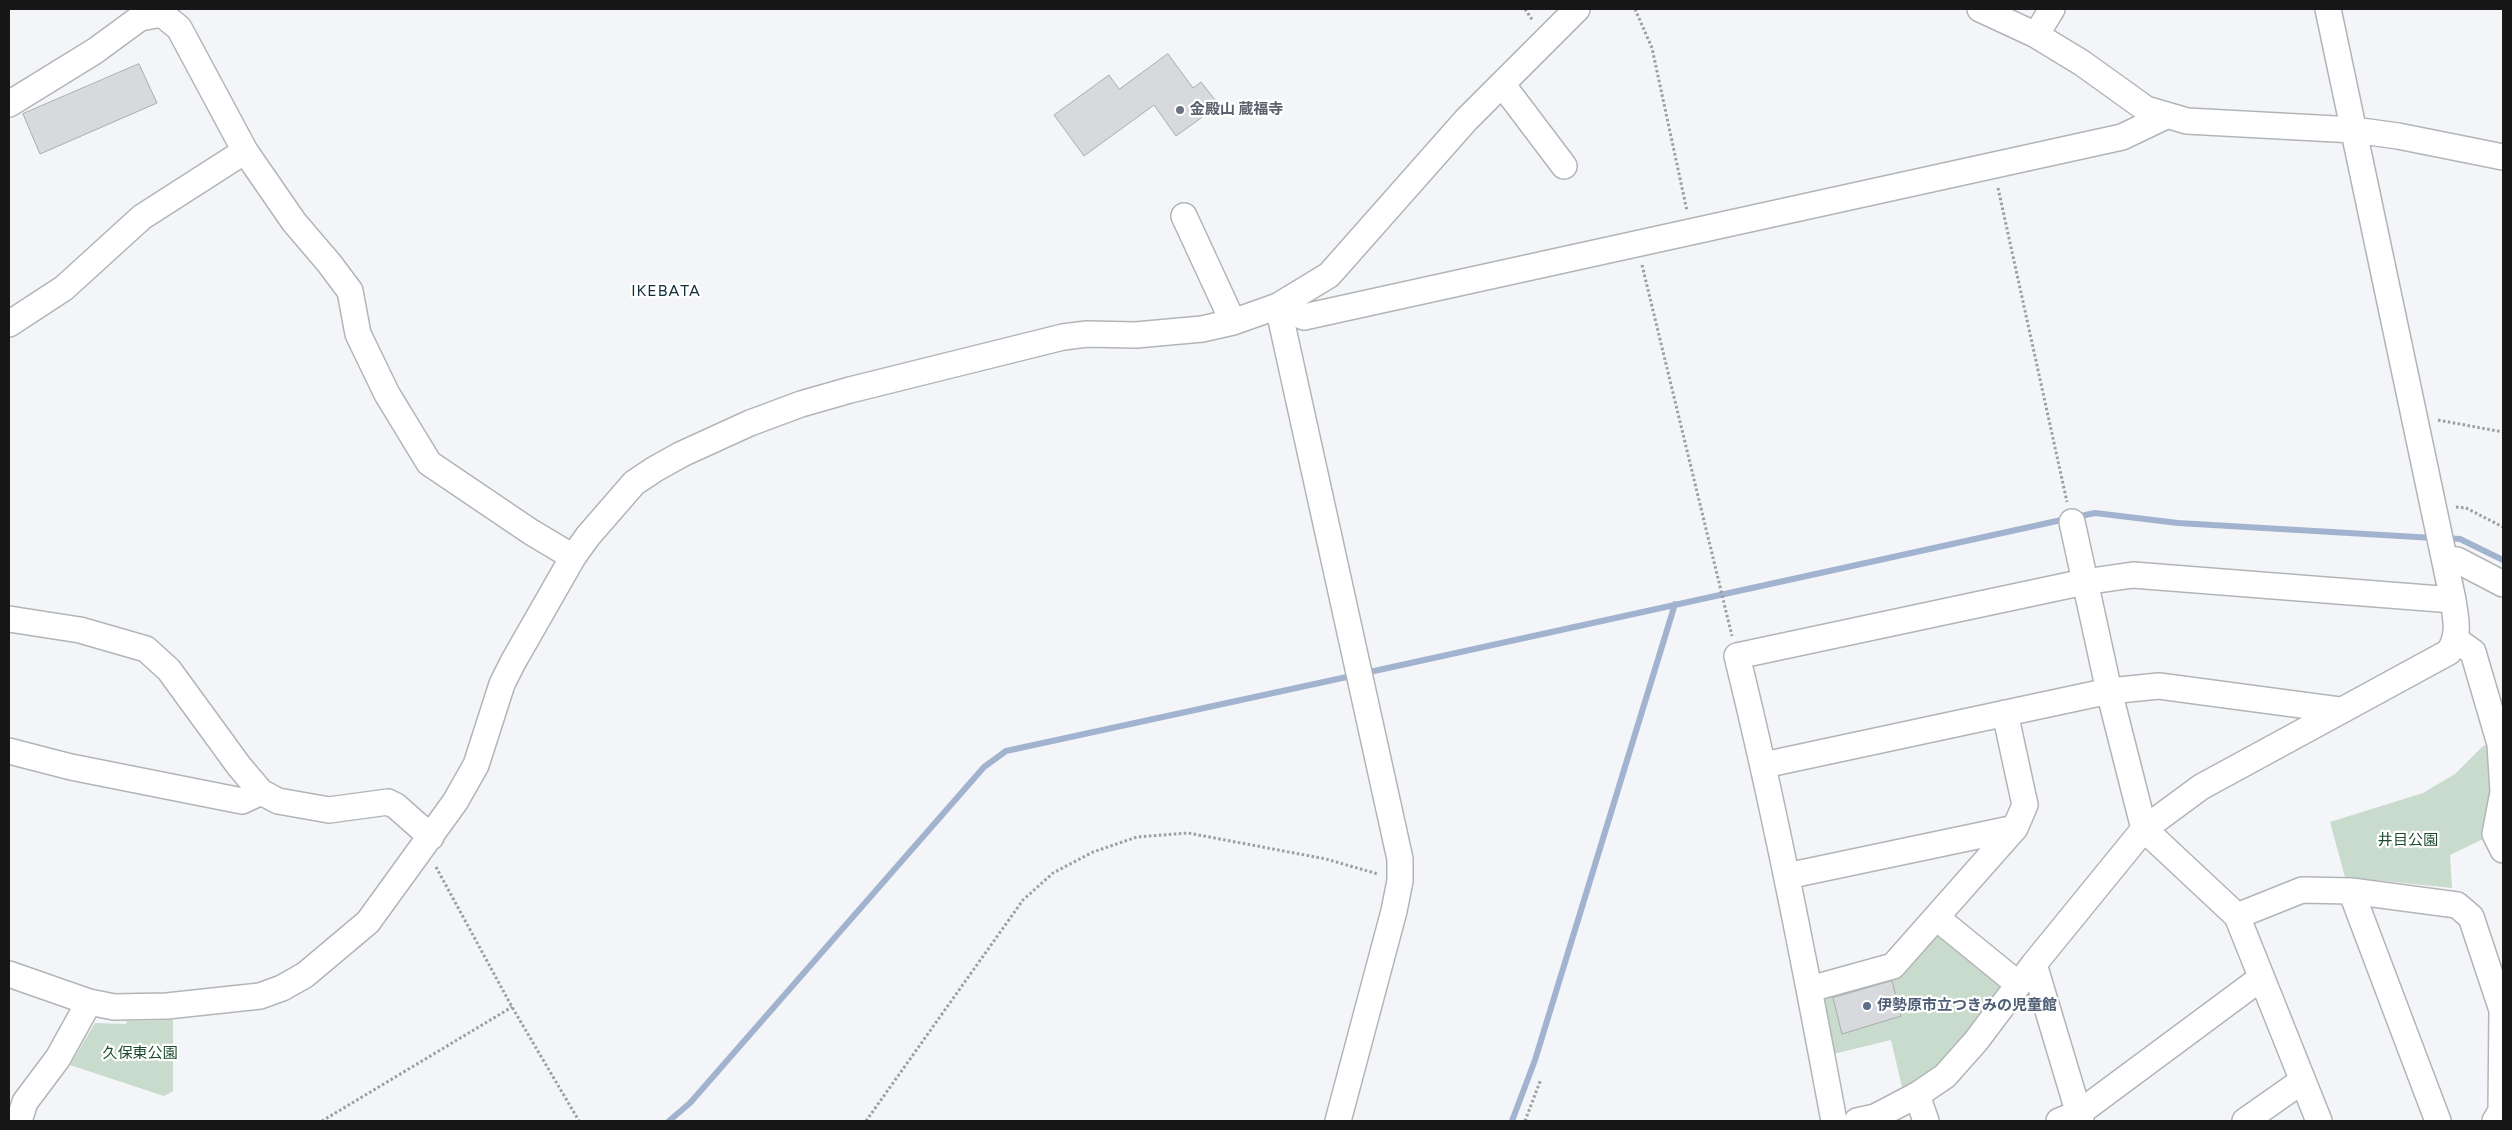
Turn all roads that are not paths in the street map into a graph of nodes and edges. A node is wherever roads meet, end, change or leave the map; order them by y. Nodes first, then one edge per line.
1 (1577, 9) edge
2 (1980, 9) edge
3 (2052, 9) edge
4 (2328, 9) edge
5 (2036, 35) junction
6 (1502, 84) junction
7 (9, 104) edge
8 (2166, 116) junction
9 (2354, 130) junction
10 (245, 151) junction
11 (2503, 157) edge
12 (1564, 166) dead end
13 (1184, 216) dead end
14 (1278, 306) junction
15 (1233, 322) junction
16 (9, 324) edge
17 (2072, 522) road end
18 (2443, 553) junction
19 (573, 557) junction
20 (2084, 582) junction
21 (2503, 584) edge
22 (2453, 600) junction
23 (9, 620) edge
24 (2456, 640) junction
25 (2109, 691) junction
26 (2339, 710) junction
27 (2006, 714) junction
28 (9, 750) edge
29 (1764, 765) junction
30 (261, 792) junction
31 (2015, 828) junction
32 (2144, 829) junction
33 (428, 842) junction
34 (2503, 850) edge
35 (1787, 876) junction
36 (2351, 891) junction
37 (2237, 916) junction
38 (1937, 918) junction
39 (2034, 964) junction
40 (9, 974) edge
41 (2261, 978) junction
42 (2018, 984) junction
43 (1810, 990) junction
44 (89, 1002) junction
45 (2503, 1010) edge
46 (2302, 1080) junction
47 (1917, 1095) junction
48 (18, 1107) edge
49 (2073, 1119) edge
50 (1338, 1121) edge
51 (1834, 1121) edge
52 (1857, 1121) edge
53 (1926, 1121) edge
54 (2245, 1121) edge
55 (2319, 1121) edge
56 (2438, 1121) edge
57 (2495, 1121) edge

1 - 6 street
2 - 5 street
3 - 5 street
4 - 9 street
5 - 8 street
6 - 12 street
6 - 14 street
7 - 10 street
8 - 9 street
8 - 14 street
9 - 11 street
9 - 18 street
10 - 16 street
10 - 19 street
13 - 15 street
14 - 15 street
14 - 50 street
15 - 19 street
17 - 20 street
18 - 21 street
18 - 22 street
19 - 33 street
20 - 22 street
20 - 25 street
20 - 29 street
22 - 24 street
23 - 30 street
24 - 26 street
24 - 34 street
25 - 26 street
25 - 27 street
25 - 32 street
26 - 32 street
27 - 29 street
27 - 31 street
28 - 30 street
29 - 35 street
30 - 33 street
31 - 35 street
31 - 38 street
32 - 37 street
32 - 39 street
33 - 44 street
35 - 43 street
36 - 37 street
36 - 45 street
36 - 56 street
37 - 41 street
38 - 42 street
38 - 43 street
39 - 42 street
39 - 49 street
40 - 44 street
41 - 46 street
41 - 49 street
42 - 47 street
43 - 51 street
44 - 48 street
45 - 57 street
46 - 54 street
46 - 55 street
47 - 52 street
47 - 53 street

